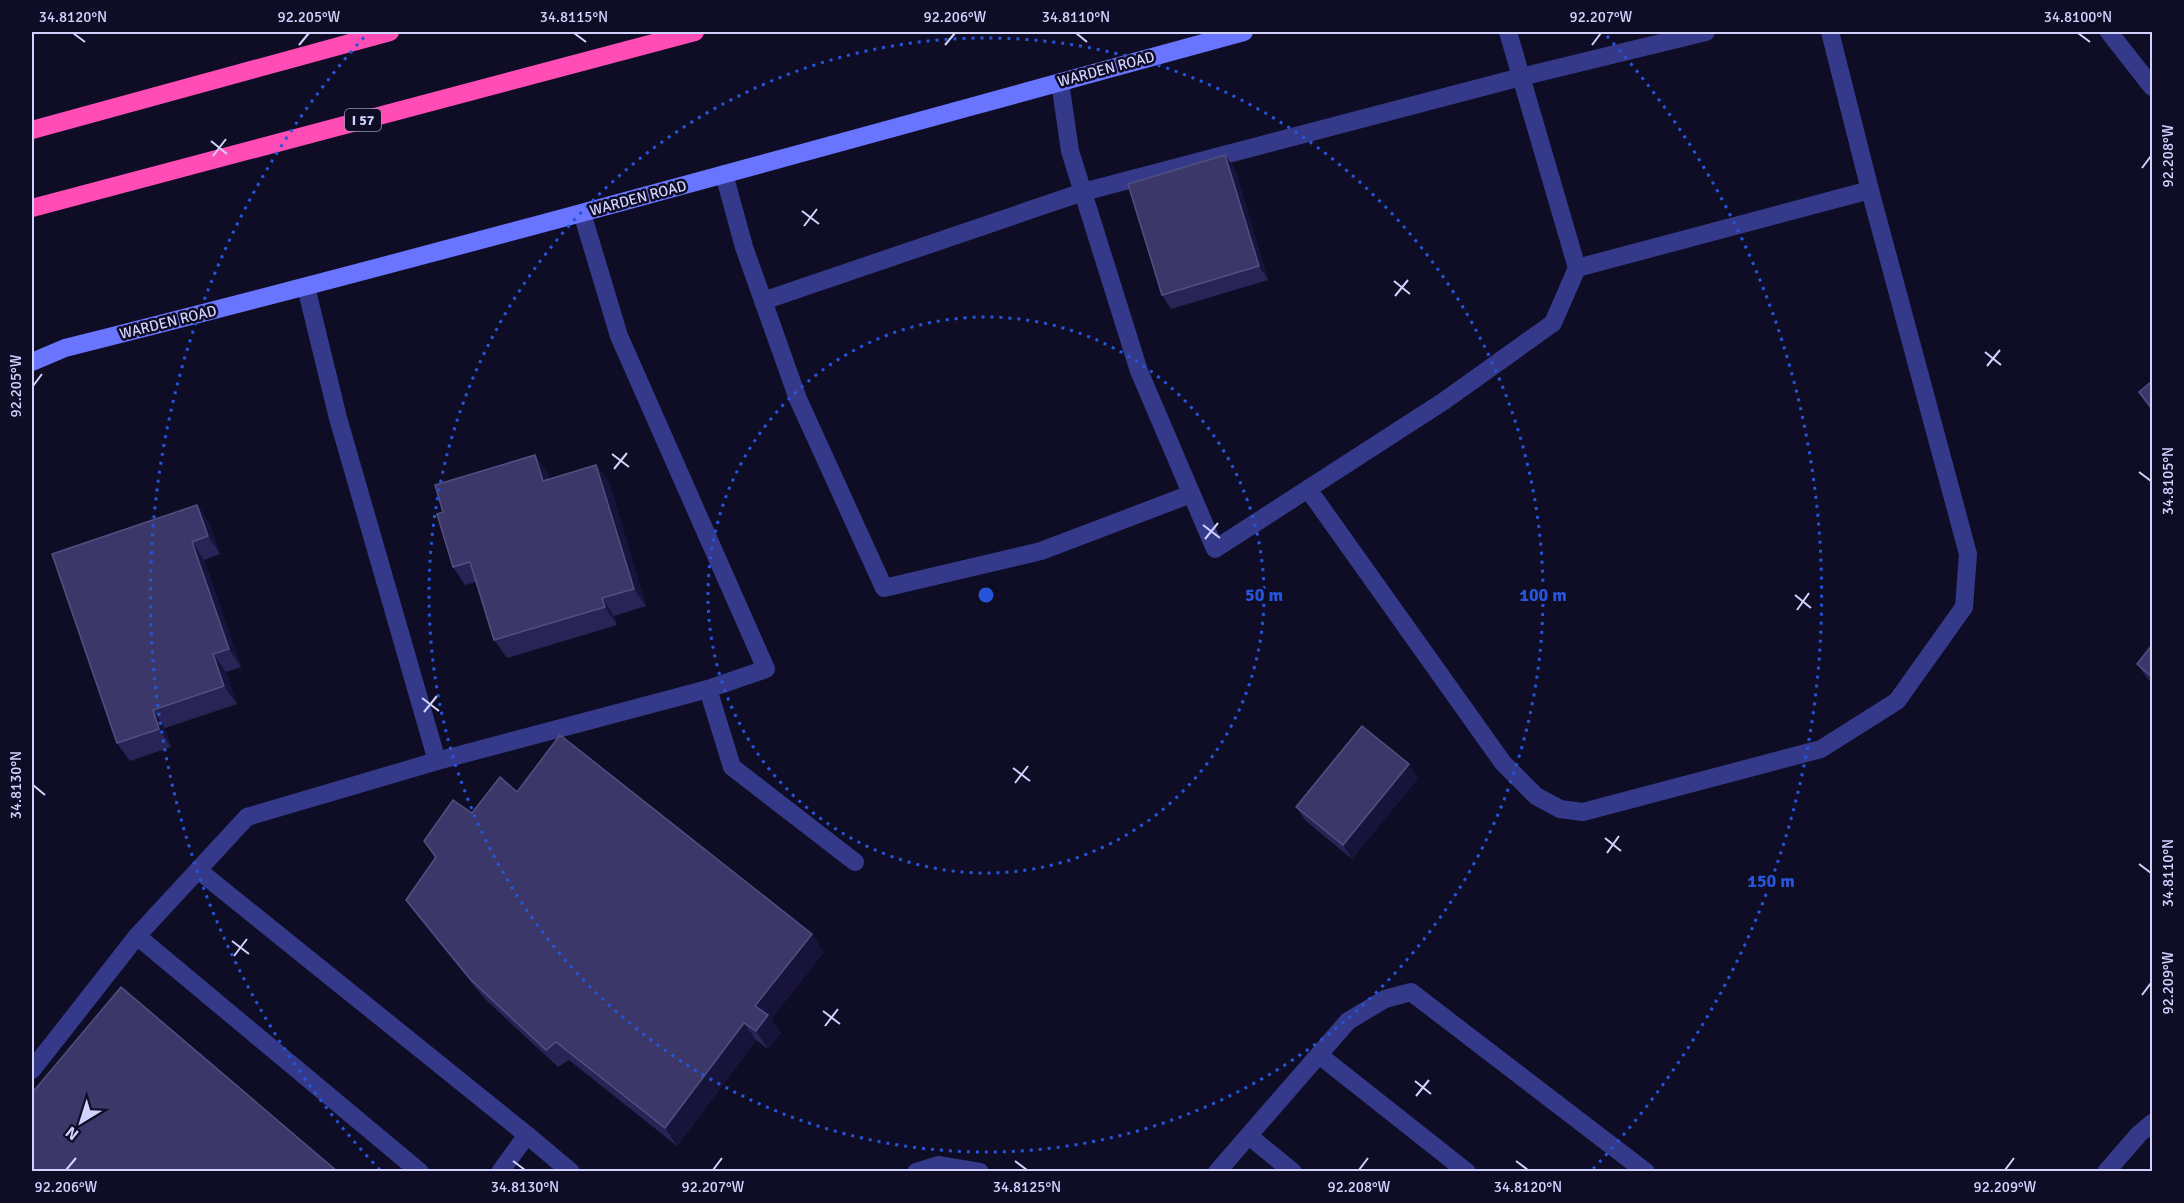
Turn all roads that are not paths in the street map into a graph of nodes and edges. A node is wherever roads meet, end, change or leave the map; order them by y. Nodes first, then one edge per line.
1 (390, 32) edge
2 (695, 32) edge
3 (1244, 32) edge
4 (1508, 32) edge
5 (1706, 32) edge
6 (1830, 32) edge
7 (2109, 32) edge
8 (1521, 77) junction
9 (1060, 82) junction
10 (2152, 87) edge
11 (32, 130) edge
12 (724, 174) junction
13 (1870, 190) junction
14 (1083, 192) junction
15 (32, 208) edge
16 (582, 213) junction
17 (1577, 268) junction
18 (306, 287) junction
19 (763, 301) junction
20 (32, 362) edge
21 (1308, 489) junction
22 (1191, 494) junction
23 (708, 688) junction
24 (437, 761) junction
25 (855, 862) dead end
26 (198, 870) junction
27 (137, 936) junction
28 (1319, 1054) junction
29 (32, 1070) edge
30 (2152, 1123) edge
31 (527, 1135) junction
32 (1249, 1136) junction
33 (420, 1172) edge
34 (500, 1172) edge
35 (571, 1172) edge
36 (916, 1172) edge
37 (980, 1172) edge
38 (1217, 1172) edge
39 (1293, 1172) edge
40 (1467, 1172) edge
41 (1646, 1172) edge
42 (2106, 1172) edge

1 - 11 highway
2 - 15 highway, I 57
3 - 9 main road, WARDEN ROAD
4 - 8 street
5 - 8 street
6 - 13 street
7 - 10 street
8 - 14 street
8 - 17 street
9 - 12 main road, WARDEN ROAD
9 - 14 street
12 - 16 main road, WARDEN ROAD
12 - 19 street
13 - 17 street
13 - 21 street
14 - 19 street
14 - 22 street
16 - 18 main road, WARDEN ROAD
16 - 23 street
17 - 21 street
18 - 20 main road, WARDEN ROAD
18 - 24 street
19 - 22 street
21 - 22 street
23 - 24 street
23 - 25 street
24 - 26 street
26 - 27 street
26 - 31 street
27 - 29 street
27 - 33 street
28 - 32 street
28 - 40 street
28 - 41 street
30 - 42 street
31 - 34 street
31 - 35 street
32 - 38 street
32 - 39 street
36 - 37 street

